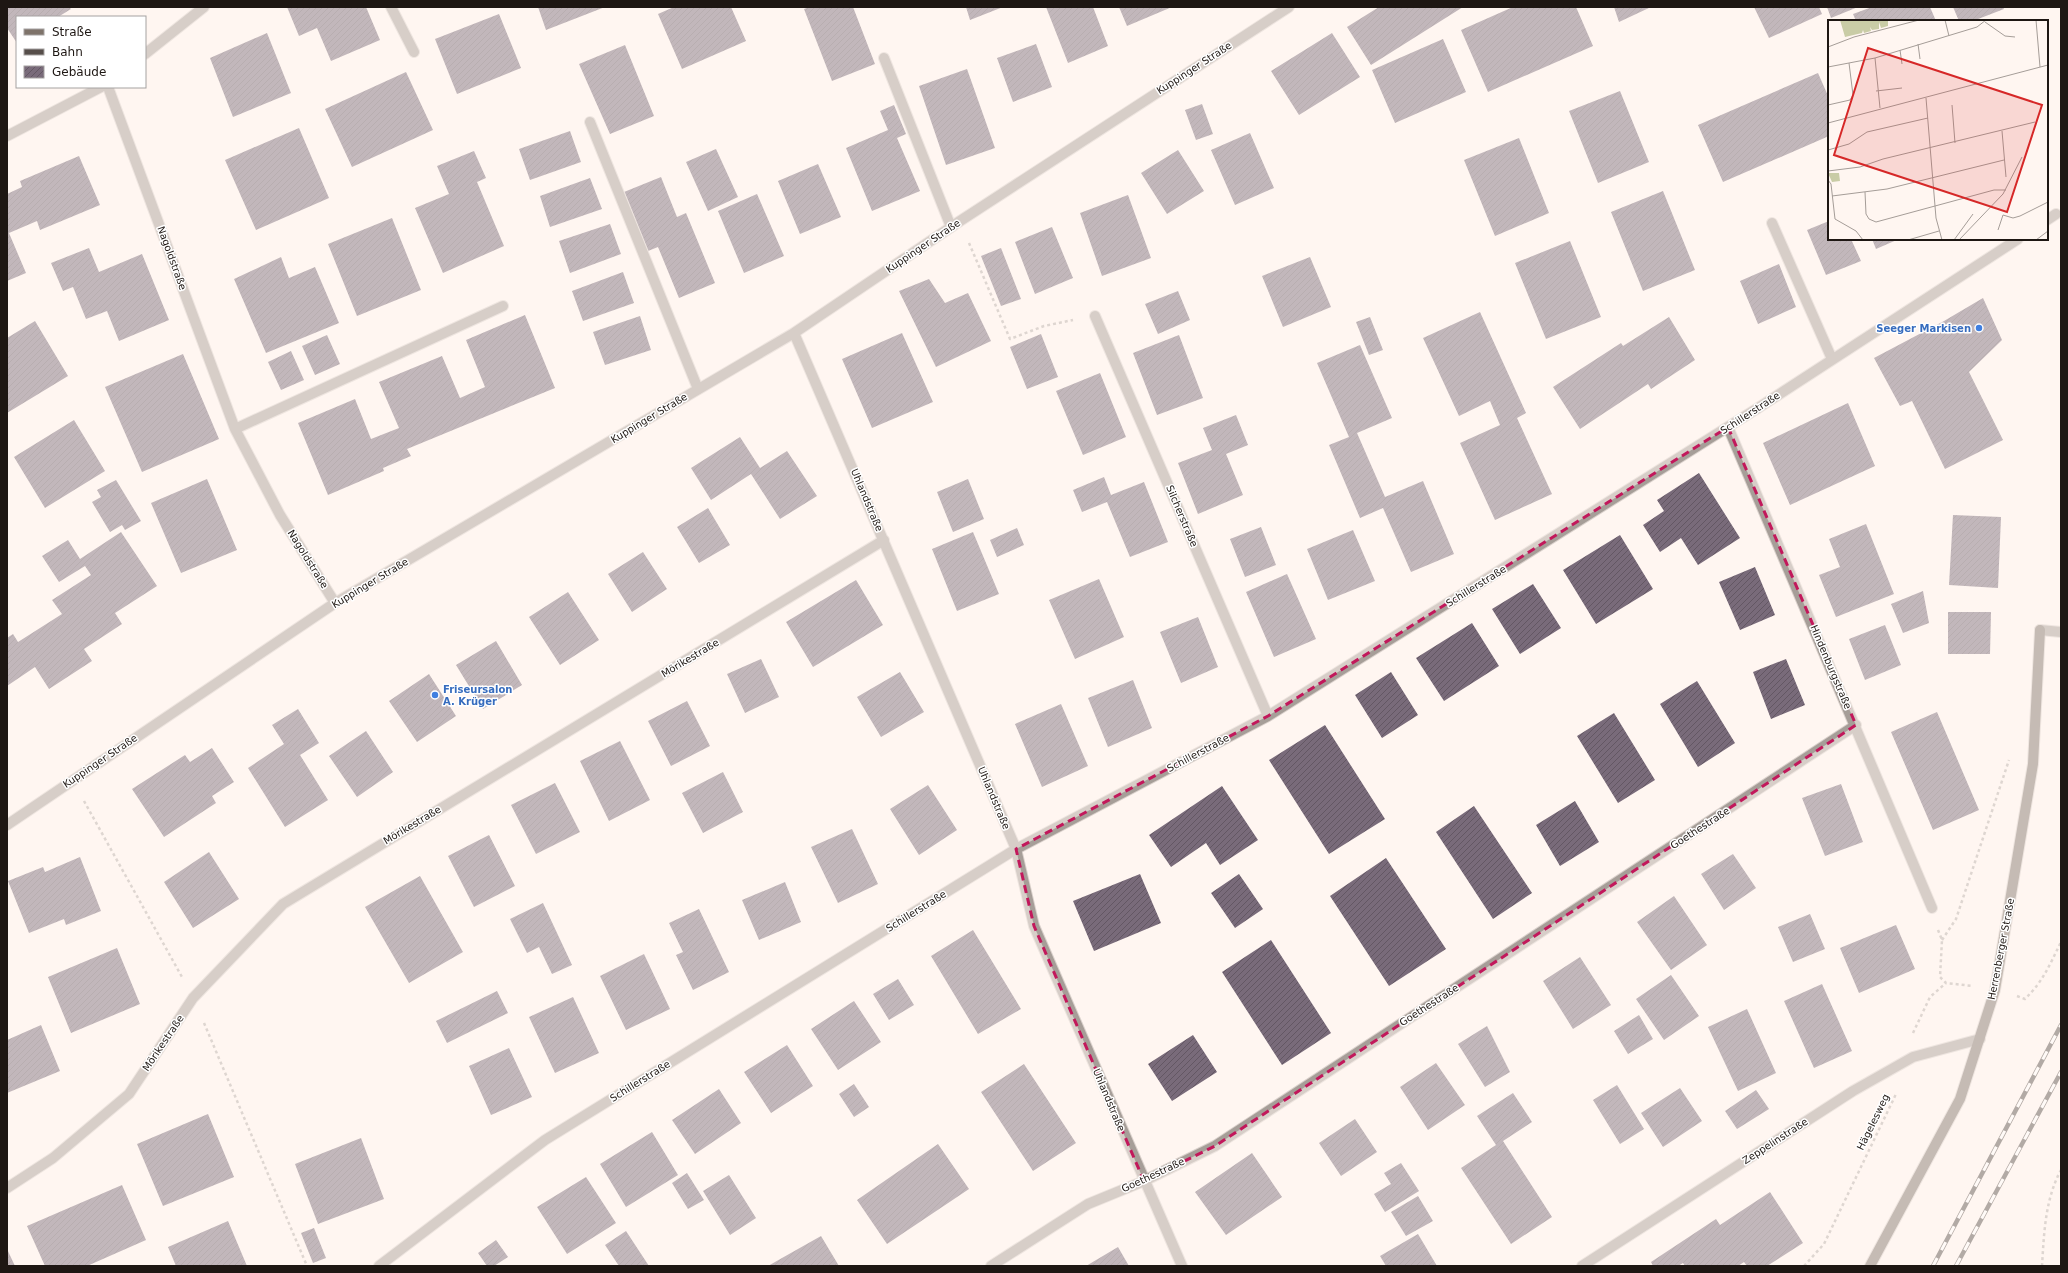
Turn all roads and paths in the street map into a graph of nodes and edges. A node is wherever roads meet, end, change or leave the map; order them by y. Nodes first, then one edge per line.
1 (204, 7) edge
2 (391, 7) edge
3 (1289, 7) edge
4 (414, 52) dead end
5 (146, 53) edge
6 (884, 58) dead end
7 (99, 88) edge
8 (108, 88) edge
9 (590, 122) dead end
10 (7, 136) edge
11 (2056, 214) dead end
12 (2048, 219) edge
13 (960, 221) junction
14 (1772, 223) dead end
15 (950, 227) junction
16 (2016, 240) edge
17 (503, 306) dead end
18 (1095, 316) joint
19 (794, 333) junction
20 (1832, 360) junction
21 (698, 389) junction
22 (1728, 427) junction
23 (236, 429) junction
24 (884, 540) junction
25 (335, 603) junction
26 (2061, 632) edge
27 (1268, 716) junction
28 (1856, 725) junction
29 (2010, 756) dead end
30 (7, 825) edge
31 (1016, 849) junction
32 (1932, 908) joint
33 (1942, 940) junction
34 (2061, 942) edge
35 (1995, 990) junction
36 (1980, 1039) junction
37 (1913, 1057) junction
38 (1896, 1093) dead end
39 (2061, 1170) edge
40 (1144, 1181) junction
41 (7, 1188) edge
42 (379, 1266) edge
43 (991, 1266) edge
44 (1182, 1266) edge
45 (1582, 1266) edge
46 (1804, 1266) edge
47 (1870, 1266) edge
48 (2042, 1266) edge

1 - 5 street
2 - 4 street
3 - 13 street, Kuppinger Straße
6 - 15 street
7 - 10 street
8 - 23 street, Nagoldstraße
9 - 21 street
11 - 12 street
13 - 15 street, Kuppinger Straße
13 - 18 path
14 - 20 street
15 - 19 street, Kuppinger Straße
16 - 20 street, Schillerstraße
17 - 23 street
18 - 27 street, Silcherstraße
19 - 21 street, Kuppinger Straße
19 - 24 street, Uhlandstraße
20 - 22 street, Schillerstraße
21 - 25 street, Kuppinger Straße
22 - 27 street, Schillerstraße
22 - 28 street, Hindenburgstraße
23 - 25 street, Nagoldstraße
24 - 31 street, Uhlandstraße
24 - 41 street, Mörikestraße
25 - 30 street, Kuppinger Straße
26 - 35 street, Herrenberger Straße
27 - 31 street, Schillerstraße
28 - 32 street, Hindenburgstraße
28 - 40 street, Goethestraße
29 - 33 path
31 - 40 street, Uhlandstraße
31 - 42 street, Schillerstraße
32 - 33 path
33 - 37 path
34 - 35 path
35 - 36 street, Herrenberger Straße
36 - 37 street, Zeppelinstraße
36 - 47 street, Herrenberger Straße
37 - 45 street, Zeppelinstraße
38 - 46 path, Hägelesweg
39 - 48 path
40 - 43 street, Goethestraße
40 - 44 street, Uhlandstraße

